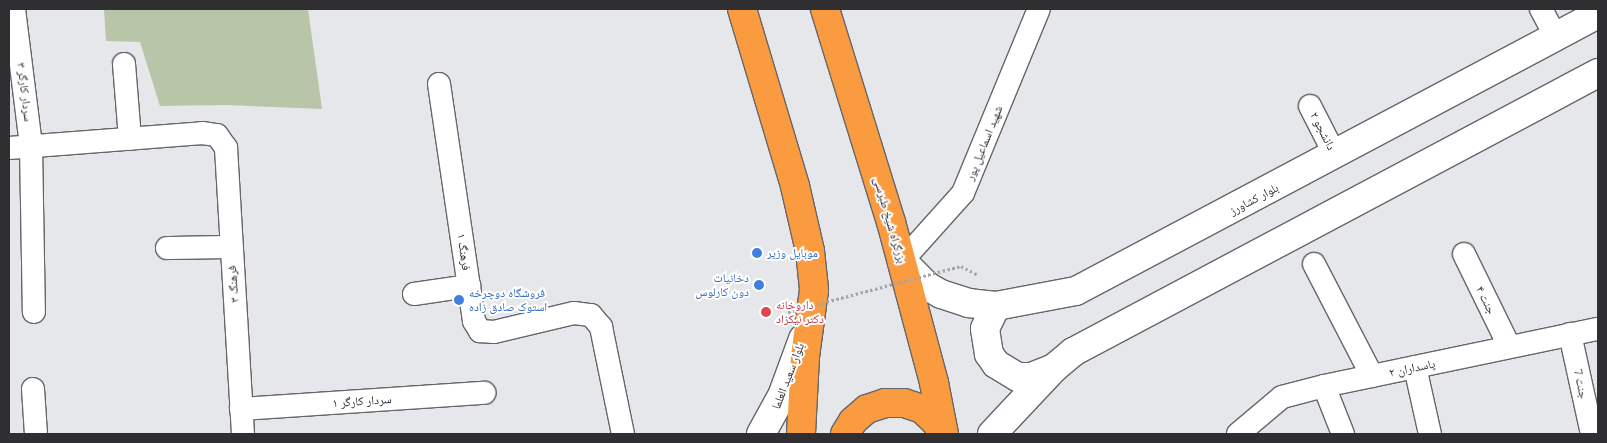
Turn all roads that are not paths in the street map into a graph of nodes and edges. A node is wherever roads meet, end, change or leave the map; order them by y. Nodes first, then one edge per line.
1 (14, 9) edge
2 (742, 9) edge
3 (825, 9) edge
4 (1040, 9) edge
5 (1540, 9) edge
6 (1598, 14) edge
7 (1556, 36) junction
8 (124, 64) dead end
9 (1598, 73) edge
10 (439, 84) dead end
11 (1310, 106) dead end
12 (130, 138) junction
13 (32, 146) junction
14 (9, 148) edge
15 (1335, 155) junction
16 (230, 247) junction
17 (167, 248) dead end
18 (1464, 254) dead end
19 (902, 261) junction
20 (1314, 264) dead end
21 (469, 286) junction
22 (414, 294) dead end
23 (996, 306) junction
24 (34, 312) dead end
25 (799, 314) junction
26 (1598, 329) edge
27 (1570, 334) junction
28 (1509, 346) junction
29 (1415, 367) junction
30 (1054, 368) junction
31 (1372, 376) junction
32 (1324, 386) junction
33 (33, 389) dead end
34 (484, 393) dead end
35 (241, 410) junction
36 (36, 434) edge
37 (243, 434) edge
38 (623, 434) edge
39 (761, 434) edge
40 (801, 434) edge
41 (844, 434) edge
42 (943, 434) edge
43 (992, 434) edge
44 (1238, 434) edge
45 (1343, 434) edge
46 (1430, 434) edge
47 (1592, 434) edge

1 - 13 street, سردار کارگر ۳
2 - 25 highway
3 - 19 highway, بزرگراه شیخ طبرسی
4 - 19 street, شهید اسماعیل پور
5 - 7 street
6 - 7 main road, بلوار کشاورز
7 - 15 main road, بلوار کشاورز
8 - 12 street
9 - 30 main road
10 - 21 street, فرهنگ ۱
11 - 15 street, دانشجو ۲
12 - 13 street
12 - 16 street, فرهنگ ۳
13 - 14 street
13 - 24 street, سردار کارگر ۳
15 - 23 main road, بلوار کشاورز
16 - 17 street
16 - 35 street, فرهنگ ۳
18 - 28 street, جنت ۴
19 - 23 main road, بلوار کشاورز
19 - 42 highway, بزرگراه شیخ طبرسی
20 - 31 street
21 - 22 street
21 - 38 street, فرهنگ ۱
23 - 30 main road
25 - 39 main road, بلوار سعید العلما
25 - 40 highway
26 - 27 street, پاسداران ۲
27 - 28 street, پاسداران ۲
27 - 47 street, جنت 7
28 - 29 street, پاسداران ۲
29 - 31 street, پاسداران ۲
29 - 46 street
30 - 43 main road
31 - 32 street, پاسداران ۲
32 - 44 street, پاسداران ۲
32 - 45 street
33 - 36 street
34 - 35 street, سردار کارگر ۱
35 - 37 street, فرهنگ ۳
41 - 42 highway

